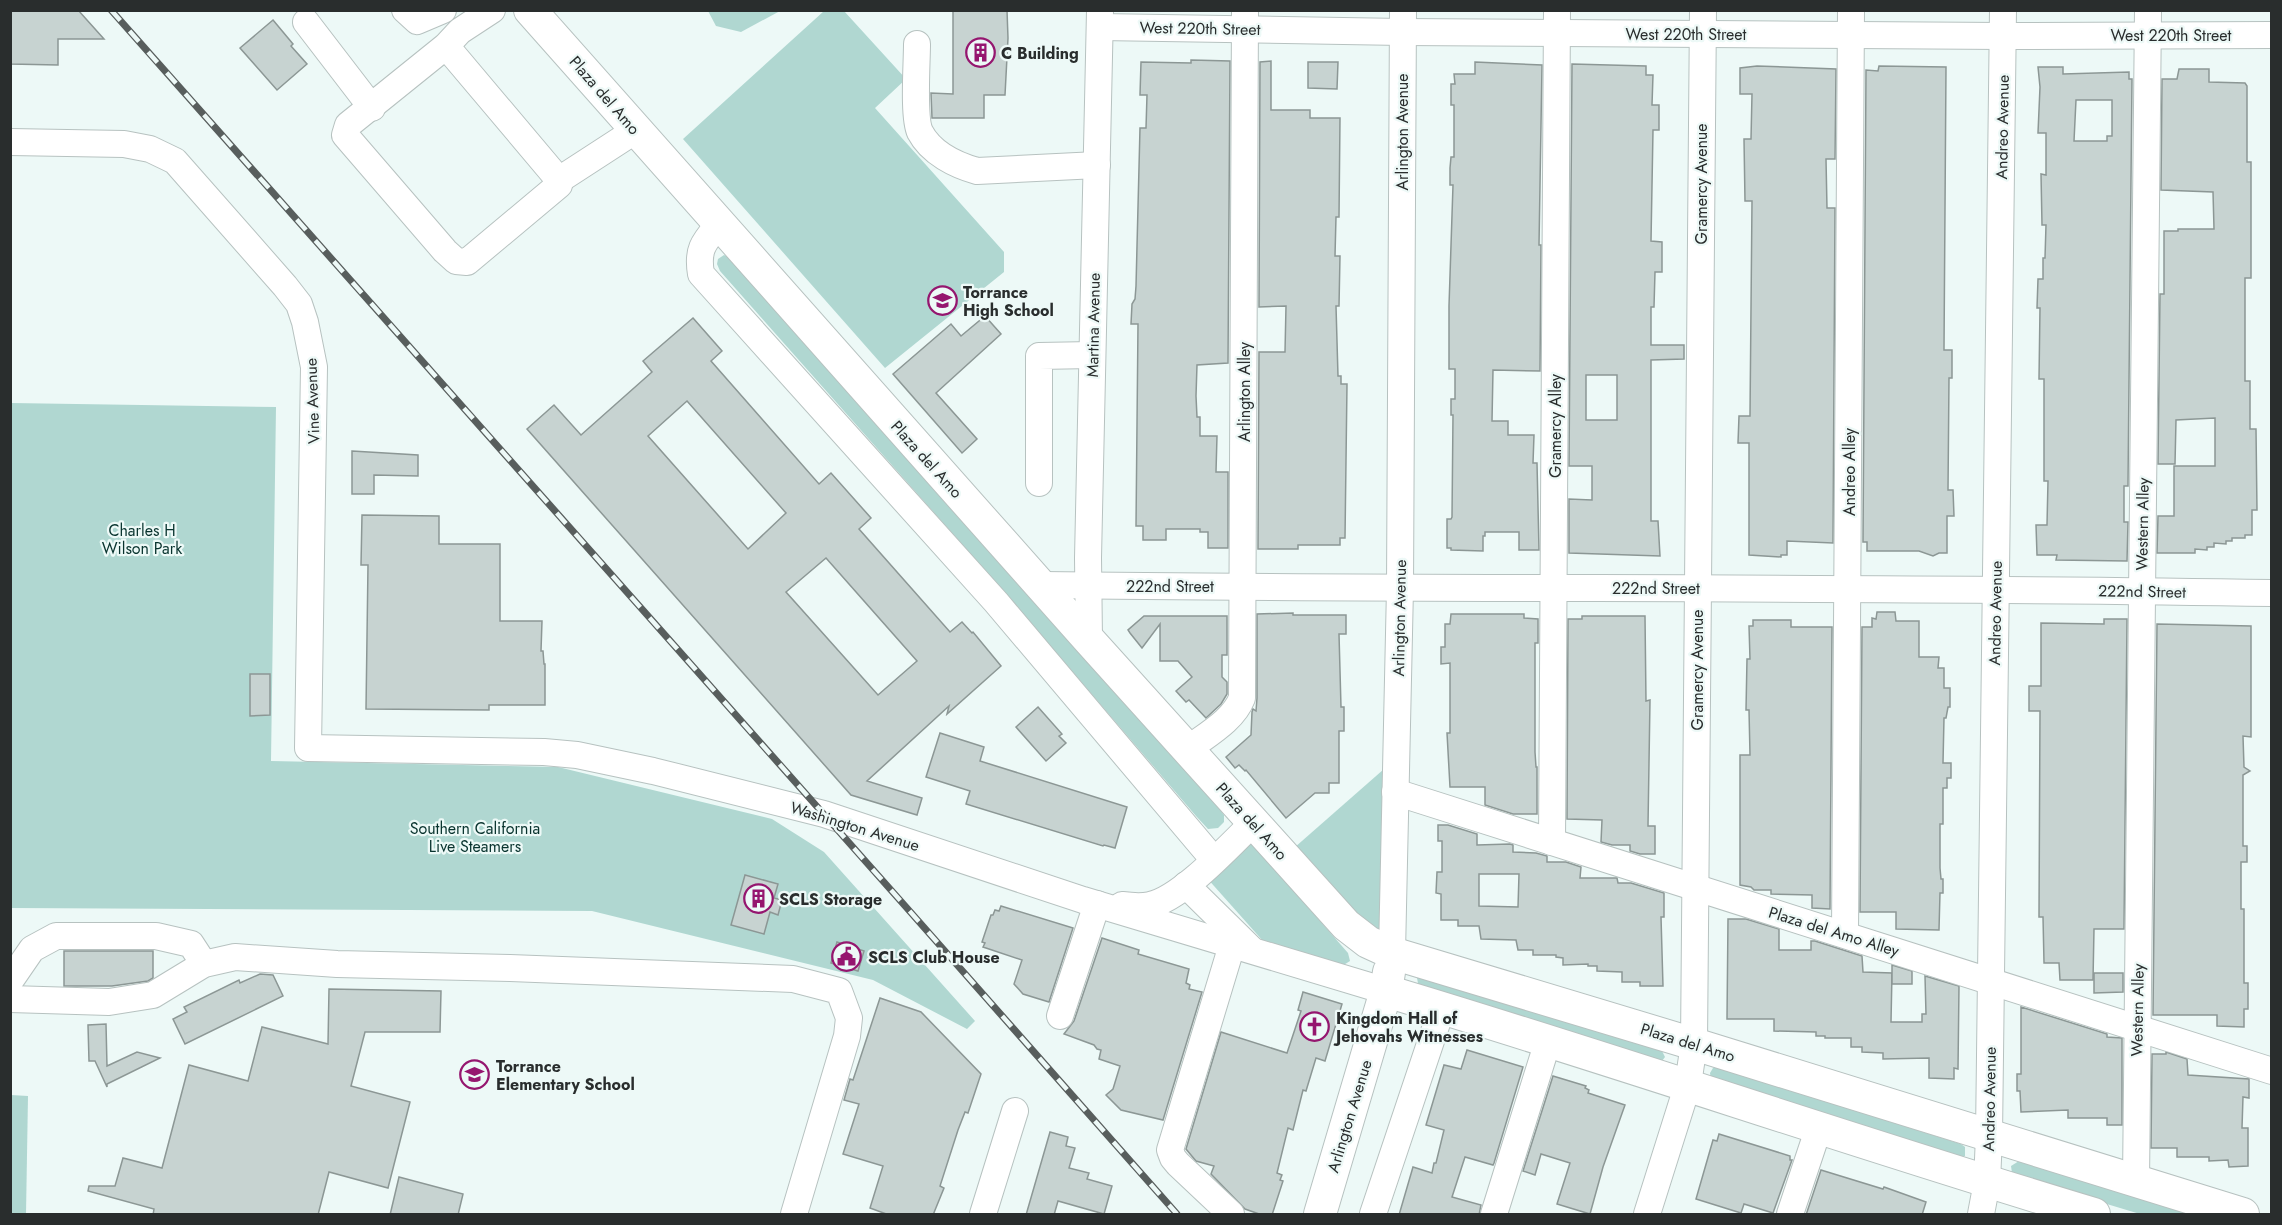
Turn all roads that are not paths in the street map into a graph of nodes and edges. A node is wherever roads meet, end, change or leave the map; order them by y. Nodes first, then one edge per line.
1 (405, 10) edge
2 (443, 10) edge
3 (492, 10) edge
4 (530, 10) edge
5 (2003, 10) edge
6 (1100, 19) edge
7 (1245, 19) edge
8 (1402, 21) edge
9 (306, 22) dead end
10 (1557, 22) edge
11 (1702, 22) edge
12 (2148, 22) edge
13 (1851, 23) edge
14 (2271, 35) edge
15 (2003, 36) junction
16 (917, 44) dead end
17 (446, 46) junction
18 (372, 108) junction
19 (636, 130) junction
20 (10, 142) edge
21 (1097, 165) junction
22 (559, 180) junction
23 (718, 225) junction
24 (1092, 355) junction
25 (1039, 483) dead end
26 (1041, 585) junction
27 (1087, 586) junction
28 (1243, 587) junction
29 (1400, 588) junction
30 (1555, 588) junction
31 (1698, 588) junction
32 (1848, 588) junction
33 (1995, 588) junction
34 (2141, 591) junction
35 (2271, 593) edge
36 (1089, 640) junction
37 (308, 748) joint
38 (1187, 750) junction
39 (1395, 792) junction
40 (1253, 823) junction
41 (1552, 842) junction
42 (1214, 860) junction
43 (1186, 885) junction
44 (1697, 889) junction
45 (1090, 902) junction
46 (1845, 934) junction
47 (1243, 948) junction
48 (1392, 953) junction
49 (204, 964) junction
50 (1991, 979) junction
51 (10, 981) edge
52 (1386, 991) junction
53 (10, 999) edge
54 (1442, 1008) junction
55 (1060, 1017) dead end
56 (2137, 1027) junction
57 (1548, 1041) junction
58 (1694, 1044) junction
59 (2271, 1071) edge
60 (1688, 1084) junction
61 (1014, 1112) dead end
62 (1819, 1127) junction
63 (1989, 1137) junction
64 (1988, 1182) junction
65 (2136, 1182) junction
66 (794, 1215) edge
67 (983, 1215) edge
68 (1231, 1215) edge
69 (1320, 1215) edge
70 (1373, 1215) edge
71 (1494, 1215) edge
72 (1647, 1215) edge
73 (1790, 1215) edge
74 (1981, 1215) edge
75 (2094, 1215) edge
76 (2243, 1215) edge

1 - 2 street
3 - 17 street
4 - 19 main road, Plaza del Amo
5 - 15 street, Andreo Avenue
6 - 7 street, West 220th Street
6 - 21 street, Martina Avenue
7 - 8 street, West 220th Street
7 - 28 street, Arlington Alley
8 - 10 street, West 220th Street
8 - 29 street, Arlington Avenue
9 - 18 street
10 - 11 street, West 220th Street
10 - 30 street, Gramercy Alley
11 - 13 street, West 220th Street
11 - 31 street, Gramercy Avenue
12 - 14 street, West 220th Street
12 - 15 street, West 220th Street
12 - 34 street, Western Alley
13 - 15 street, West 220th Street
13 - 32 street, Andreo Alley
15 - 33 street, Andreo Avenue
16 - 21 street
17 - 18 street
17 - 22 street
18 - 22 street
19 - 22 street
19 - 23 main road, Plaza del Amo
20 - 37 street, Vine Avenue
21 - 24 street, Martina Avenue
23 - 26 main road, Plaza del Amo
23 - 42 street
24 - 25 street
24 - 27 street, Martina Avenue
26 - 27 street, 222nd Street
26 - 36 main road, Plaza del Amo
27 - 28 street, 222nd Street
27 - 36 street, Martina Avenue
28 - 29 street, 222nd Street
28 - 38 street, Arlington Alley
29 - 30 street, 222nd Street
29 - 39 street, Arlington Avenue
30 - 31 street, 222nd Street
30 - 41 street, Gramercy Alley
31 - 32 street, 222nd Street
31 - 44 street, Gramercy Avenue
32 - 33 street, 222nd Street
32 - 46 street, Andreo Alley
33 - 34 street, 222nd Street
33 - 50 street, Andreo Avenue
34 - 35 street, 222nd Street
34 - 56 street, Western Alley
36 - 38 main road, Plaza del Amo
37 - 45 street, Washington Avenue
38 - 40 main road, Plaza del Amo
39 - 41 street, Plaza del Amo Alley
39 - 48 street, Arlington Avenue
40 - 42 street
40 - 48 main road, Plaza del Amo
41 - 44 street, Plaza del Amo Alley
42 - 43 street
43 - 45 street
43 - 47 street
44 - 46 street, Plaza del Amo Alley
44 - 58 street, Gramercy Avenue
45 - 47 street, Washington Avenue
45 - 55 street
46 - 50 street, Plaza del Amo Alley
47 - 52 street, Washington Avenue
47 - 68 street
48 - 52 main road, Arlington Avenue
48 - 58 main road, Plaza del Amo
49 - 51 street
49 - 53 street
49 - 66 street
50 - 56 street, Plaza del Amo Alley
50 - 63 street, Andreo Avenue
52 - 54 main road
52 - 69 main road, Arlington Avenue
54 - 57 main road
54 - 70 street
56 - 59 street, Plaza del Amo Alley
56 - 65 street, Western Alley
57 - 60 main road
57 - 71 street
58 - 60 street, Gramercy Avenue
58 - 63 main road, Plaza del Amo
60 - 62 main road
60 - 72 street, Gramercy Avenue
61 - 67 street
62 - 64 main road
62 - 73 street
63 - 64 street, Andreo Avenue
63 - 65 main road, Plaza del Amo
64 - 74 street, Andreo Avenue
64 - 75 main road
65 - 76 main road, Plaza del Amo

